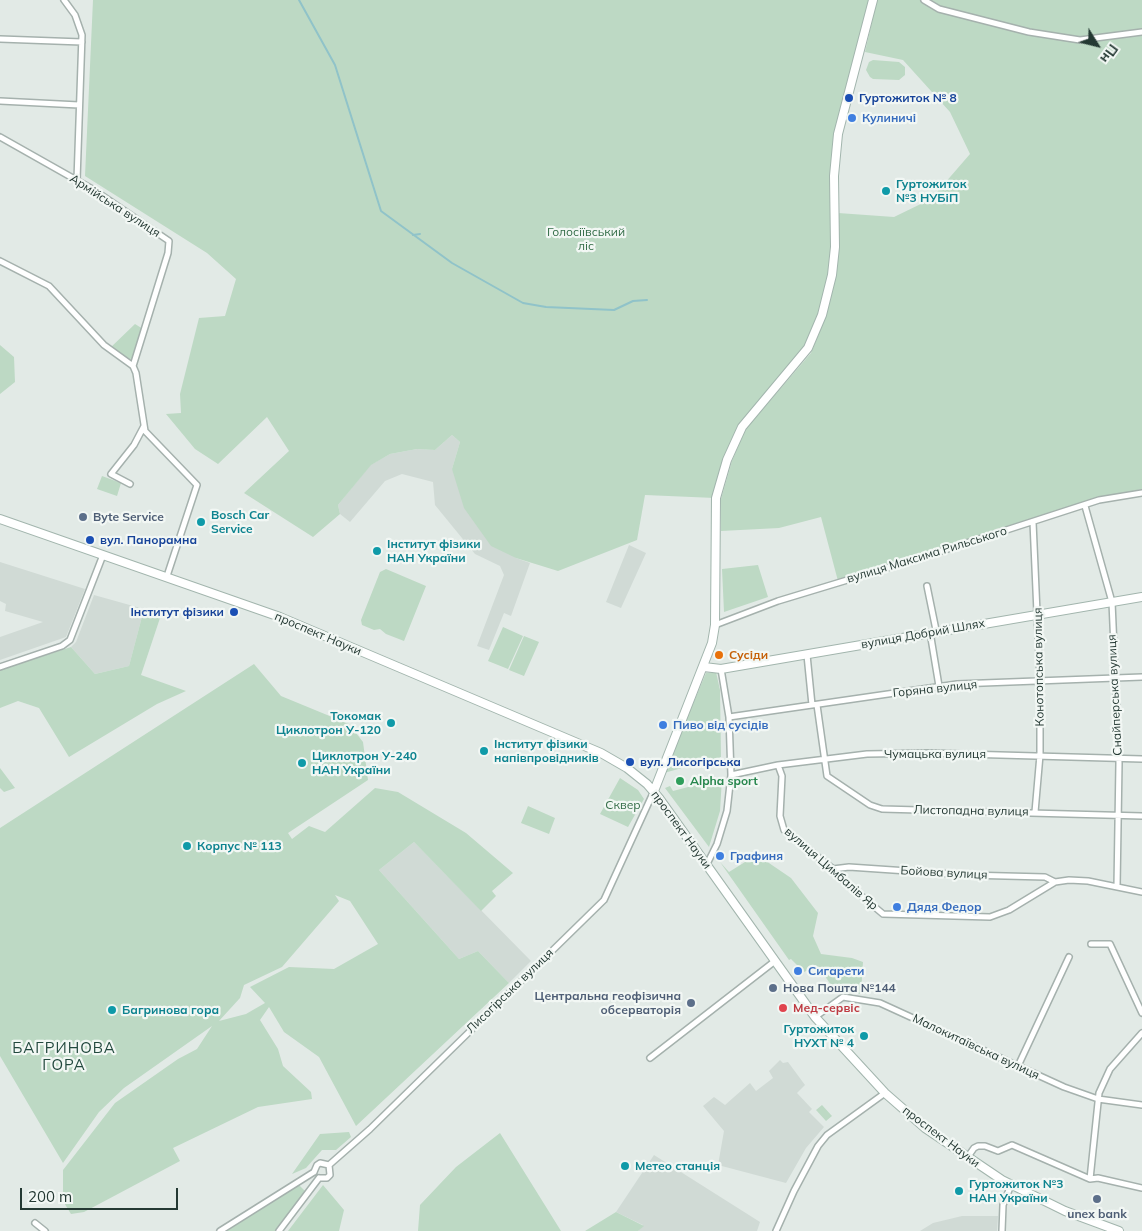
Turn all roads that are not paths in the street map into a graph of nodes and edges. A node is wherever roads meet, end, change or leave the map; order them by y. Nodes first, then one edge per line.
1 (64, 0) edge
2 (873, 0) edge
3 (924, 0) edge
4 (1142, 32) edge
5 (0, 39) edge
6 (82, 42) junction
7 (0, 101) edge
8 (79, 105) junction
9 (0, 137) edge
10 (77, 180) junction
11 (0, 261) edge
12 (132, 366) junction
13 (144, 426) junction
14 (130, 484) dead end
15 (1142, 493) edge
16 (1085, 506) junction
17 (0, 519) edge
18 (1033, 522) junction
19 (103, 554) junction
20 (167, 576) junction
21 (927, 586) dead end
22 (1142, 597) edge
23 (1112, 602) junction
24 (1039, 615) junction
25 (715, 625) junction
26 (933, 631) junction
27 (807, 655) junction
28 (0, 667) edge
29 (704, 667) junction
30 (721, 669) junction
31 (1142, 677) edge
32 (1114, 678) junction
33 (1040, 681) junction
34 (939, 686) junction
35 (814, 705) junction
36 (729, 717) junction
37 (1040, 755) junction
38 (823, 758) junction
39 (1118, 758) junction
40 (1142, 759) edge
41 (778, 765) junction
42 (730, 775) junction
43 (654, 791) junction
44 (1035, 812) junction
45 (1118, 816) junction
46 (1142, 816) edge
47 (706, 866) junction
48 (833, 869) junction
49 (1055, 882) junction
50 (1117, 887) junction
51 (1142, 892) edge
52 (1091, 944) dead end
53 (1069, 957) dead end
54 (775, 962) junction
55 (1142, 1013) edge
56 (815, 1017) junction
57 (1142, 1033) edge
58 (650, 1058) dead end
59 (1018, 1066) junction
60 (885, 1093) junction
61 (1098, 1099) junction
62 (1142, 1105) edge
63 (967, 1158) junction
64 (329, 1165) junction
65 (314, 1172) junction
66 (319, 1178) junction
67 (1090, 1179) junction
68 (300, 1182) junction
69 (1011, 1186) junction
70 (1142, 1188) edge
71 (308, 1193) junction
72 (35, 1223) dead end
73 (45, 1231) edge
74 (220, 1231) edge
75 (279, 1231) edge
76 (776, 1231) edge
77 (1002, 1231) edge
78 (1119, 1231) edge

1 - 6 street
2 - 25 main road
3 - 4 street
5 - 6 street
6 - 8 street
7 - 8 street
8 - 10 street
9 - 10 street, Армійська вулиця
10 - 12 street, Армійська вулиця
11 - 12 street
12 - 13 street
13 - 14 street
13 - 20 street
15 - 16 street, вулиця Максима Рильського
16 - 18 street, вулиця Максима Рильського
16 - 23 street, Снайперська вулиця
17 - 19 main road, проспект Науки
18 - 24 street, Конотопська вулиця
18 - 25 street, вулиця Максима Рильського
19 - 20 main road, проспект Науки
19 - 28 street
20 - 43 main road, проспект Науки
21 - 26 street
22 - 23 main road, вулиця Добрий Шлях
23 - 24 main road, вулиця Добрий Шлях
23 - 32 street, Снайперська вулиця
24 - 26 main road, вулиця Добрий Шлях
24 - 33 street, Конотопська вулиця
25 - 29 main road
26 - 27 main road, вулиця Добрий Шлях
26 - 34 street
27 - 30 main road, вулиця Добрий Шлях
27 - 35 street, Листопадна вулиця
29 - 30 main road, вулиця Добрий Шлях
29 - 43 main road
30 - 36 street
31 - 32 street, Горяна вулиця
32 - 33 street, Горяна вулиця
32 - 39 street, Снайперська вулиця
33 - 34 street, Горяна вулиця
33 - 37 street, Конотопська вулиця
34 - 35 street, Горяна вулиця
35 - 36 street, Горяна вулиця
35 - 38 street, Листопадна вулиця
36 - 42 street
37 - 38 street, Чумацька вулиця
37 - 39 street, Чумацька вулиця
37 - 44 street, Конотопська вулиця
38 - 41 street, Чумацька вулиця
38 - 44 street, Листопадна вулиця
39 - 40 street, Чумацька вулиця
39 - 45 street, Снайперська вулиця
41 - 42 street, Чумацька вулиця
41 - 48 street, вулиця Цимбалів Яр
42 - 47 street
43 - 47 main road, проспект Науки
43 - 64 street, Лисогірська вулиця
44 - 45 street, Листопадна вулиця
45 - 46 street, Листопадна вулиця
45 - 50 street, Снайперська вулиця
47 - 54 main road, проспект Науки
48 - 49 street, Бойова вулиця
48 - 49 street, вулиця Цимбалів Яр
49 - 50 street, вулиця Цимбалів Яр
50 - 51 street, вулиця Цимбалів Яр
52 - 55 street
53 - 59 street
54 - 56 main road, проспект Науки
54 - 58 street
56 - 59 street, Малокитаївська вулиця
56 - 60 main road, проспект Науки
57 - 61 street
59 - 61 street, Малокитаївська вулиця
60 - 63 main road, проспект Науки
60 - 76 street
61 - 62 street, Малокитаївська вулиця
61 - 67 street
63 - 67 street
63 - 69 main road, проспект Науки
64 - 65 street
64 - 66 street
65 - 66 street
65 - 68 street
66 - 71 street
67 - 70 street
68 - 71 street
68 - 74 street
69 - 77 street
69 - 78 main road, проспект Науки
71 - 75 street
72 - 73 street

